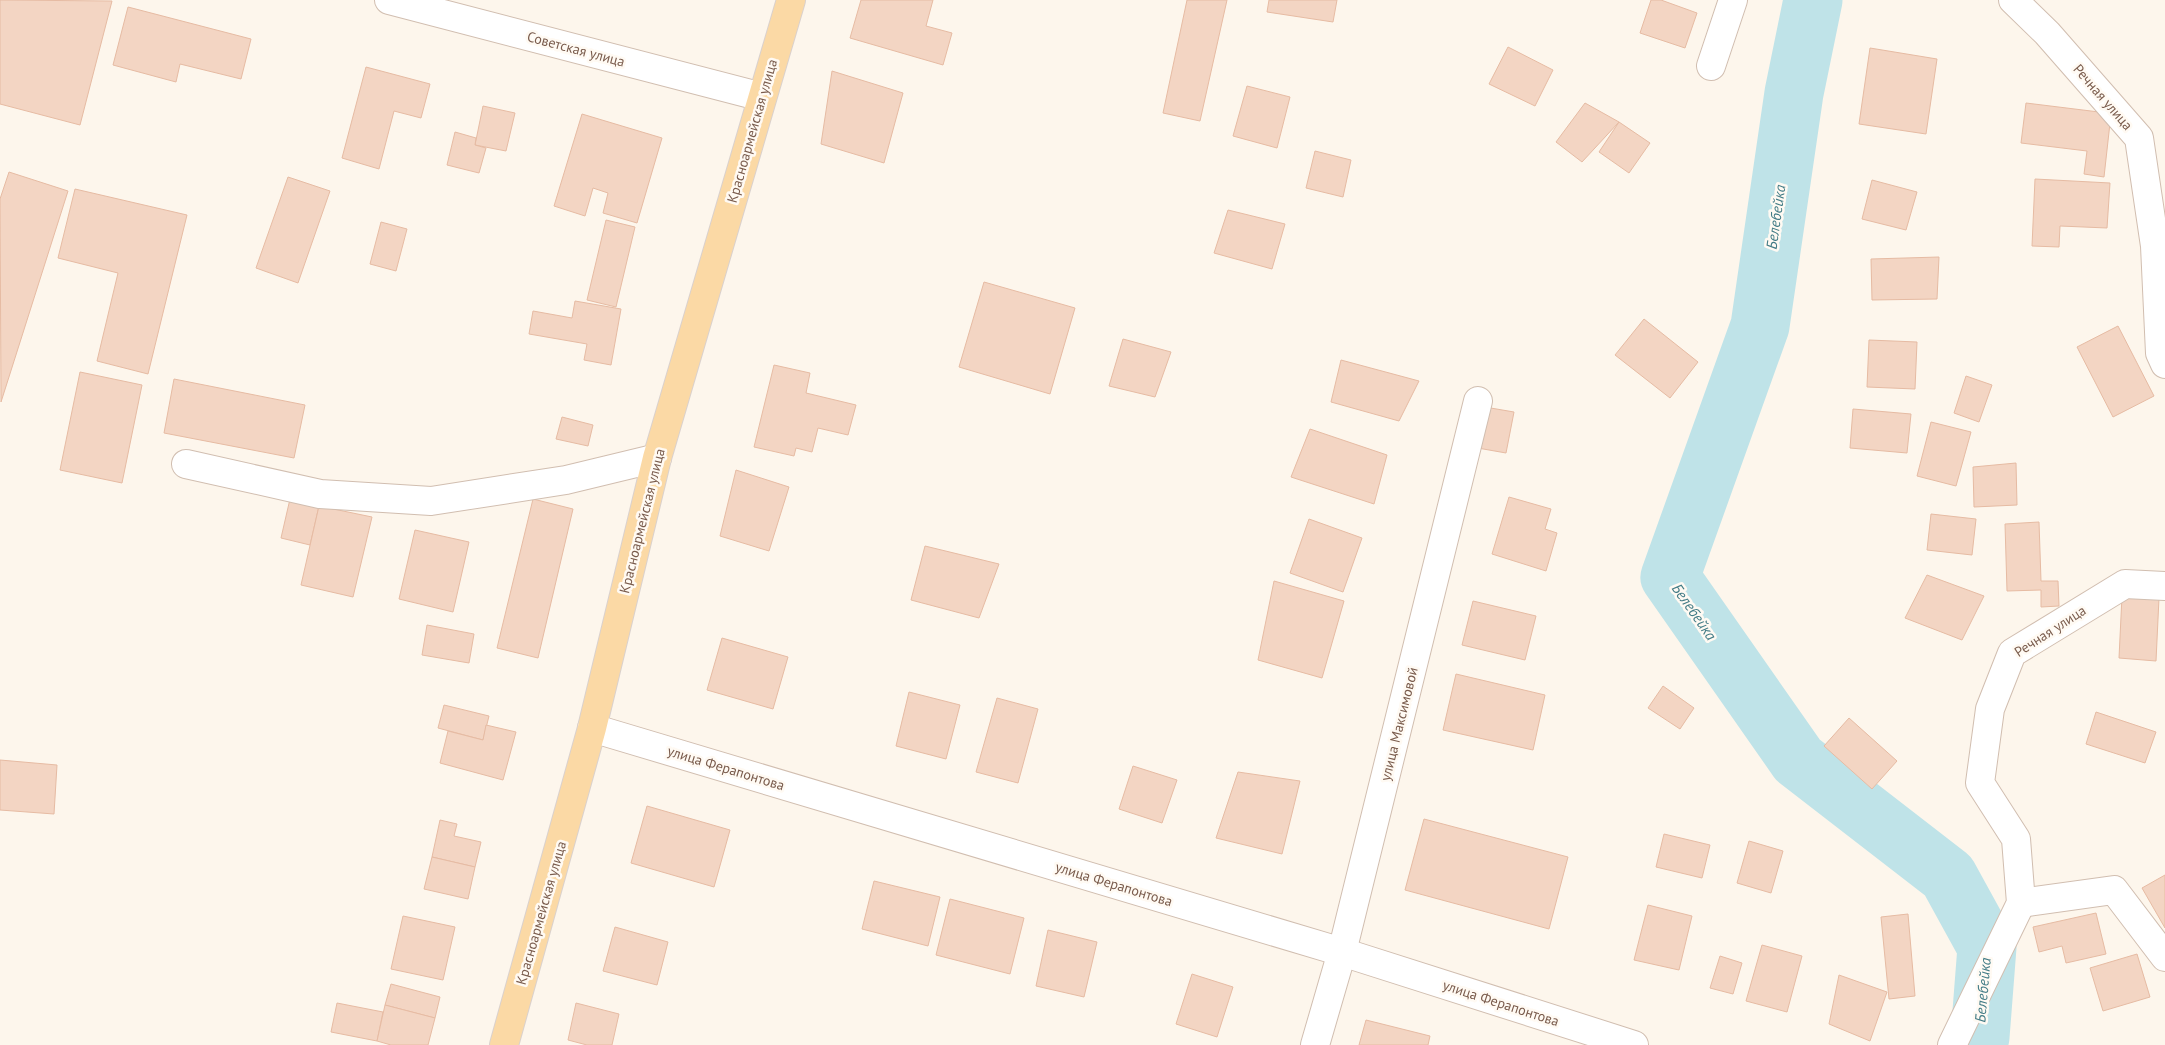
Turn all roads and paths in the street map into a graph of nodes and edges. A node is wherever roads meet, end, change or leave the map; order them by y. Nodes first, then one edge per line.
1 (389, 0) edge
2 (791, 0) edge
3 (1733, 0) edge
4 (2013, 0) edge
5 (1711, 66) dead end
6 (762, 97) junction
7 (2165, 364) edge
8 (1478, 402) dead end
9 (657, 458) junction
10 (186, 464) dead end
11 (2165, 586) edge
12 (592, 728) junction
13 (2021, 903) junction
14 (1342, 952) junction
15 (2165, 957) edge
16 (504, 1045) edge
17 (1315, 1045) edge
18 (1634, 1045) edge
19 (1952, 1045) edge

1 - 6 street, Советская улица
2 - 6 main road, Красноармейская улица
3 - 5 street
4 - 7 street, Речная улица
6 - 9 main road, Красноармейская улица
8 - 14 street, улица Максимовой
9 - 10 street
9 - 12 main road, Красноармейская улица
11 - 13 street, Речная улица
12 - 14 street, улица Ферапонтова
12 - 16 main road, Красноармейская улица
13 - 15 street
13 - 19 street
14 - 17 street, улица Максимовой
14 - 18 street, улица Ферапонтова

